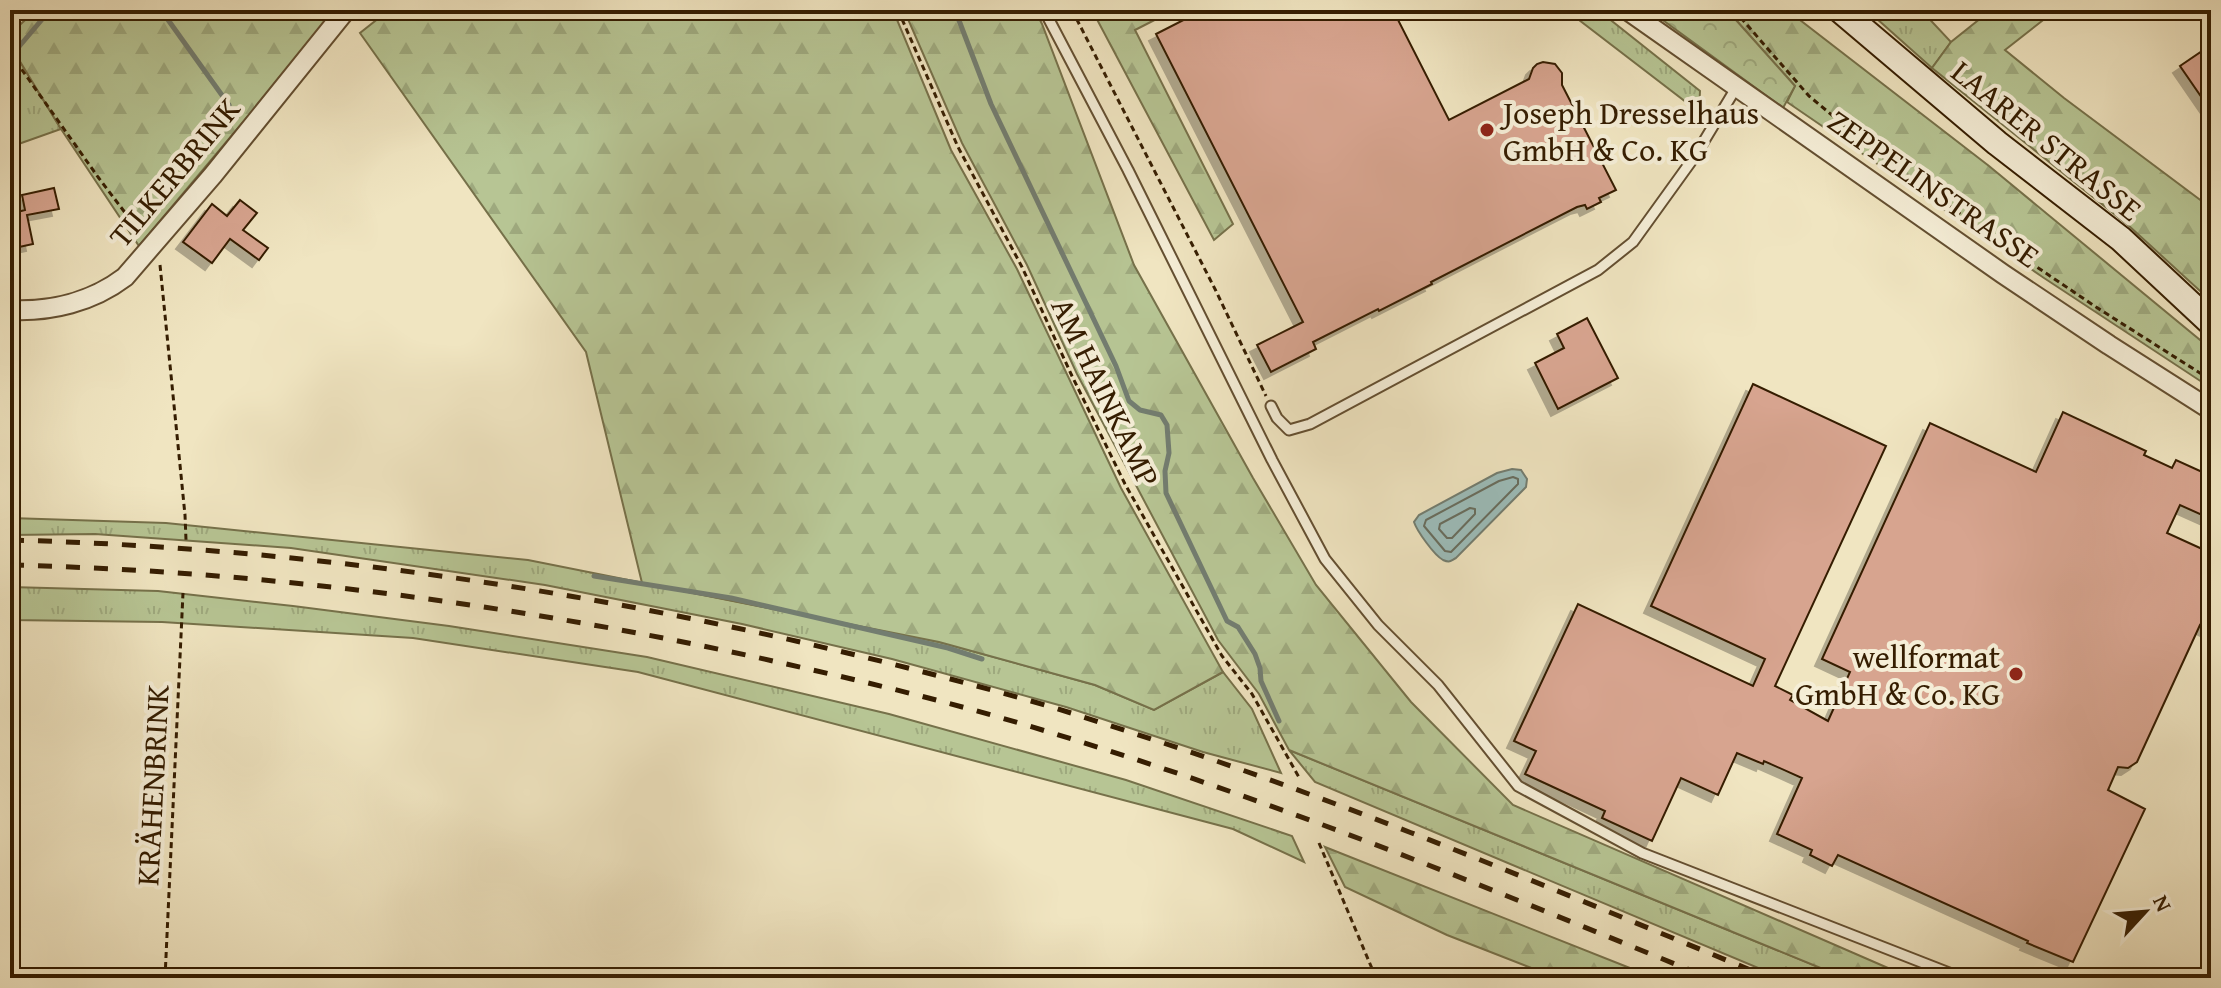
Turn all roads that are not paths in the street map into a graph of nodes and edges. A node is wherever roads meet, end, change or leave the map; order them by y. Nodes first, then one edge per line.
1 (346, 10) edge
2 (1044, 10) edge
3 (1627, 10) edge
4 (1840, 10) edge
5 (1736, 88) junction
6 (10, 310) edge
7 (2211, 323) edge
8 (1271, 406) road end
9 (2211, 410) edge
10 (1962, 978) edge

1 - 6 street, TILKERBRINK
2 - 10 lane
3 - 5 street, ZEPPELINSTRASSE
4 - 7 main road, LAARER STRASSE
5 - 8 lane
5 - 9 street, ZEPPELINSTRASSE

